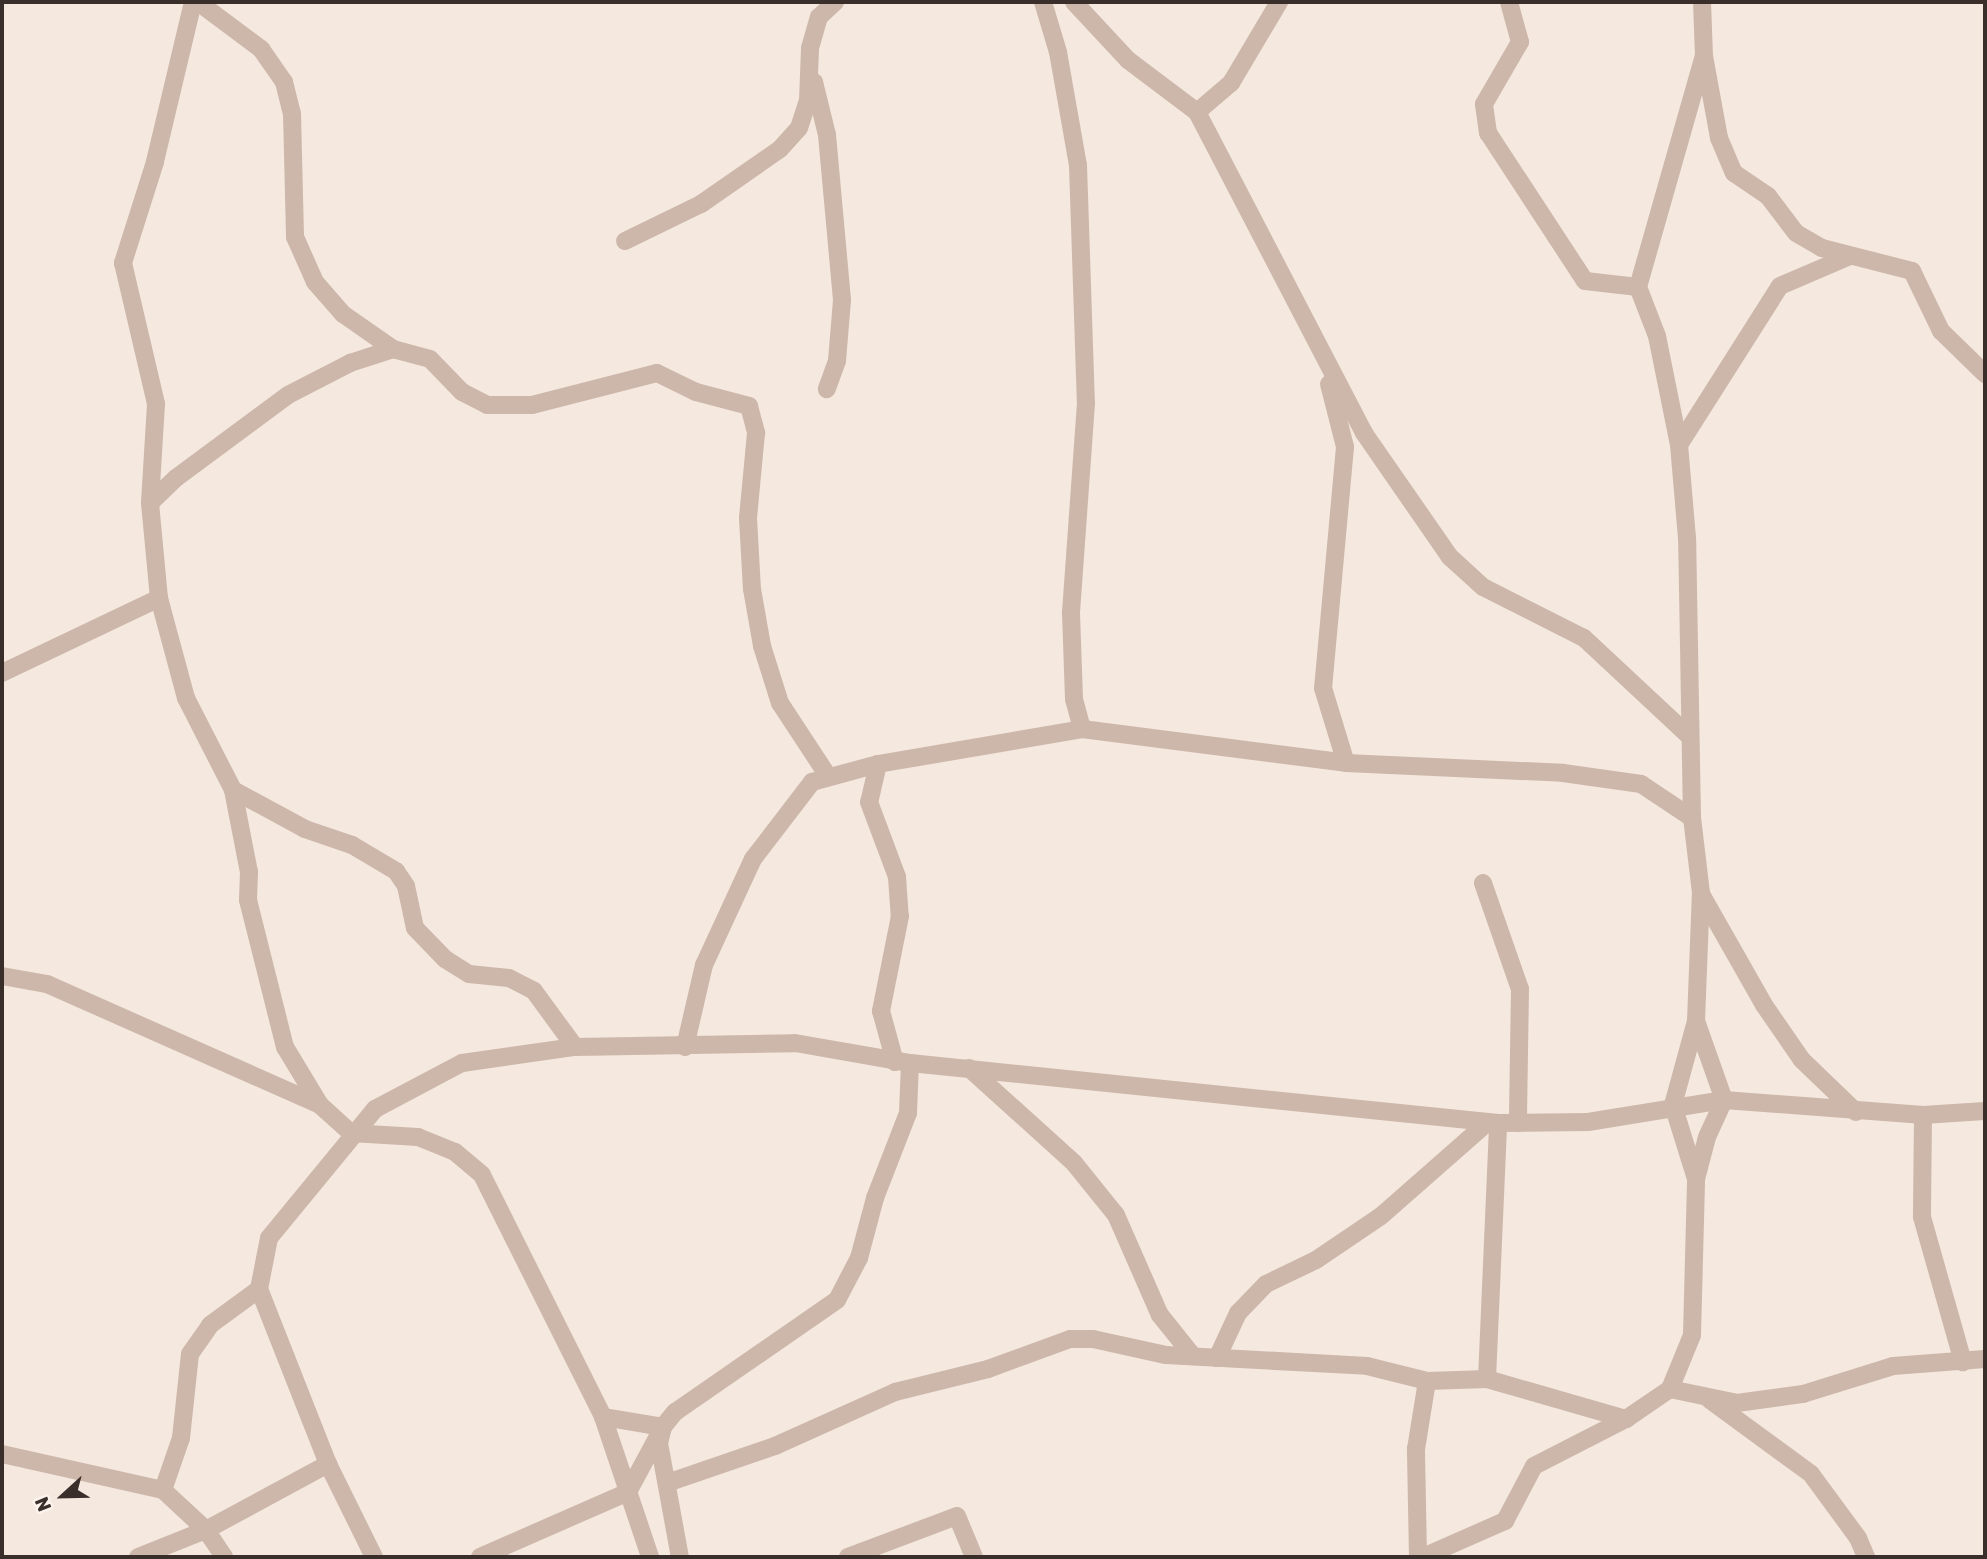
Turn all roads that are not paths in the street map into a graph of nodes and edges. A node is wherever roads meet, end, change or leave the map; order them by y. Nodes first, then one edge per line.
1 (192, 2) edge
2 (198, 2) edge
3 (835, 2) edge
4 (1043, 2) edge
5 (1074, 2) edge
6 (1279, 2) edge
7 (1509, 2) edge
8 (1702, 2) edge
9 (1704, 56) junction
10 (810, 67) junction
11 (1197, 112) junction
12 (625, 241) dead end
13 (1850, 256) junction
14 (1638, 287) junction
15 (393, 349) junction
16 (1322, 357) junction
17 (1985, 374) edge
18 (827, 389) dead end
19 (1679, 445) junction
20 (150, 503) junction
21 (159, 598) junction
22 (2, 673) edge
23 (1082, 729) junction
24 (1689, 736) junction
25 (878, 764) junction
26 (1346, 764) junction
27 (828, 776) junction
28 (233, 790) junction
29 (1692, 818) junction
30 (1483, 883) dead end
31 (1700, 893) junction
32 (2, 976) edge
33 (1696, 1021) junction
34 (685, 1046) junction
35 (575, 1047) junction
36 (903, 1062) junction
37 (969, 1068) junction
38 (1724, 1100) junction
39 (320, 1105) junction
40 (1673, 1105) junction
41 (1985, 1111) edge
42 (1856, 1112) junction
43 (1923, 1115) junction
44 (1493, 1123) junction
45 (1518, 1123) junction
46 (351, 1133) junction
47 (1696, 1179) junction
48 (259, 1289) junction
49 (1193, 1356) junction
50 (1217, 1358) junction
51 (1985, 1359) edge
52 (1963, 1362) junction
53 (1487, 1379) junction
54 (1427, 1381) junction
55 (1670, 1389) junction
56 (1710, 1400) junction
57 (603, 1417) junction
58 (1626, 1419) junction
59 (663, 1427) junction
60 (2, 1454) edge
61 (328, 1464) junction
62 (667, 1483) junction
63 (163, 1490) junction
64 (628, 1492) junction
65 (206, 1530) junction
66 (138, 1557) edge
67 (224, 1557) edge
68 (374, 1557) edge
69 (480, 1557) edge
70 (650, 1557) edge
71 (680, 1557) edge
72 (848, 1557) edge
73 (974, 1557) edge
74 (1420, 1557) edge
75 (1866, 1557) edge

1 - 20 street
2 - 15 street
3 - 10 street
4 - 23 street
5 - 11 street
6 - 11 street
7 - 14 street
8 - 9 street
9 - 13 street
9 - 14 street
10 - 12 street
10 - 18 street
11 - 16 street
13 - 17 street
13 - 19 street
14 - 19 street
15 - 20 street
15 - 27 street
16 - 24 street
16 - 26 street
19 - 24 street
20 - 21 street
21 - 22 street
21 - 28 street
23 - 25 street
23 - 26 street
24 - 29 street
25 - 27 street
25 - 36 street
26 - 29 street
27 - 34 street
28 - 35 street
28 - 39 street
29 - 31 street
30 - 45 street
31 - 33 street
31 - 42 street
32 - 39 street
33 - 38 street
33 - 40 street
34 - 35 street
34 - 36 street
35 - 46 street
36 - 37 street
36 - 59 street
37 - 44 street
37 - 49 street
38 - 40 street
38 - 42 street
38 - 47 street
39 - 46 street
40 - 45 street
40 - 47 street
41 - 43 street
42 - 43 street
43 - 52 street
44 - 45 street
44 - 50 street
44 - 53 street
46 - 48 street
46 - 57 street
47 - 55 street
48 - 61 street
48 - 63 street
49 - 50 street
49 - 62 street
50 - 54 street
51 - 52 street
52 - 56 street
53 - 54 street
53 - 58 street
54 - 74 street
55 - 56 street
55 - 58 street
56 - 75 street
57 - 59 street
57 - 64 street
58 - 74 street
59 - 62 street
59 - 64 street
60 - 63 street
61 - 65 street
61 - 68 street
62 - 71 street
63 - 65 street
64 - 69 street
64 - 70 street
65 - 66 street
65 - 67 street
72 - 73 street

